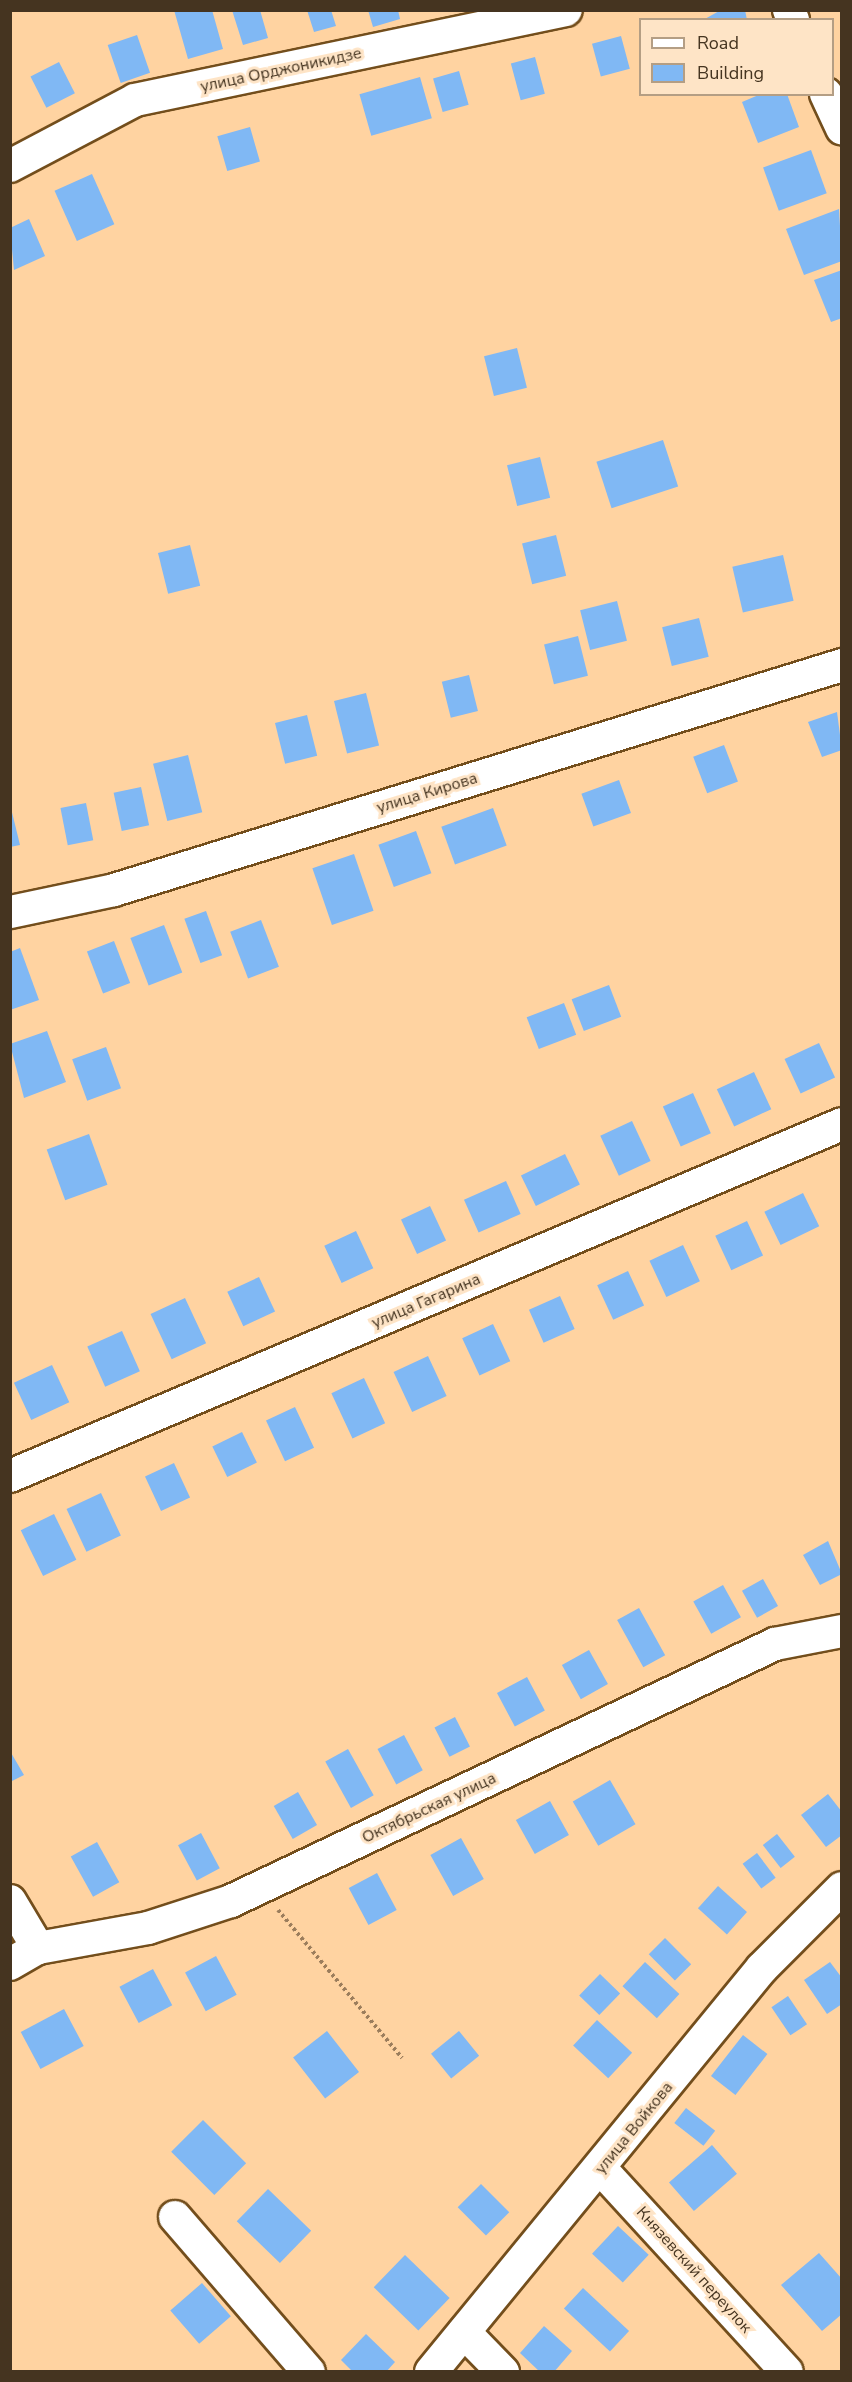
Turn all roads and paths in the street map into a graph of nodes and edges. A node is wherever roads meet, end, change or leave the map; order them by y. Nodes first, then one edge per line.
1 (566, 10) edge
2 (827, 96) edge
3 (842, 129) edge
4 (10, 166) edge
5 (842, 665) edge
6 (10, 912) edge
7 (842, 1124) edge
8 (10, 1476) edge
9 (842, 1631) edge
10 (260, 1888) junction
11 (842, 1888) edge
12 (10, 1901) edge
13 (38, 1948) junction
14 (10, 1964) edge
15 (402, 2058) dead end
16 (601, 2169) junction
17 (175, 2217) dead end
18 (464, 2332) junction
19 (309, 2372) edge
20 (431, 2372) edge
21 (503, 2372) edge
22 (787, 2372) edge

1 - 4 street, улица Орджоникидзе
2 - 3 street
5 - 6 street, улица Кирова
7 - 8 street, улица Гагарина
9 - 10 street, Октябрьская улица
10 - 13 street, Октябрьская улица
10 - 15 path
11 - 16 street, улица Войкова
12 - 13 street
13 - 14 street, Октябрьская улица
16 - 18 street, улица Войкова
16 - 22 street, Князевский переулок
17 - 19 street
18 - 20 street, улица Войкова
18 - 21 street

